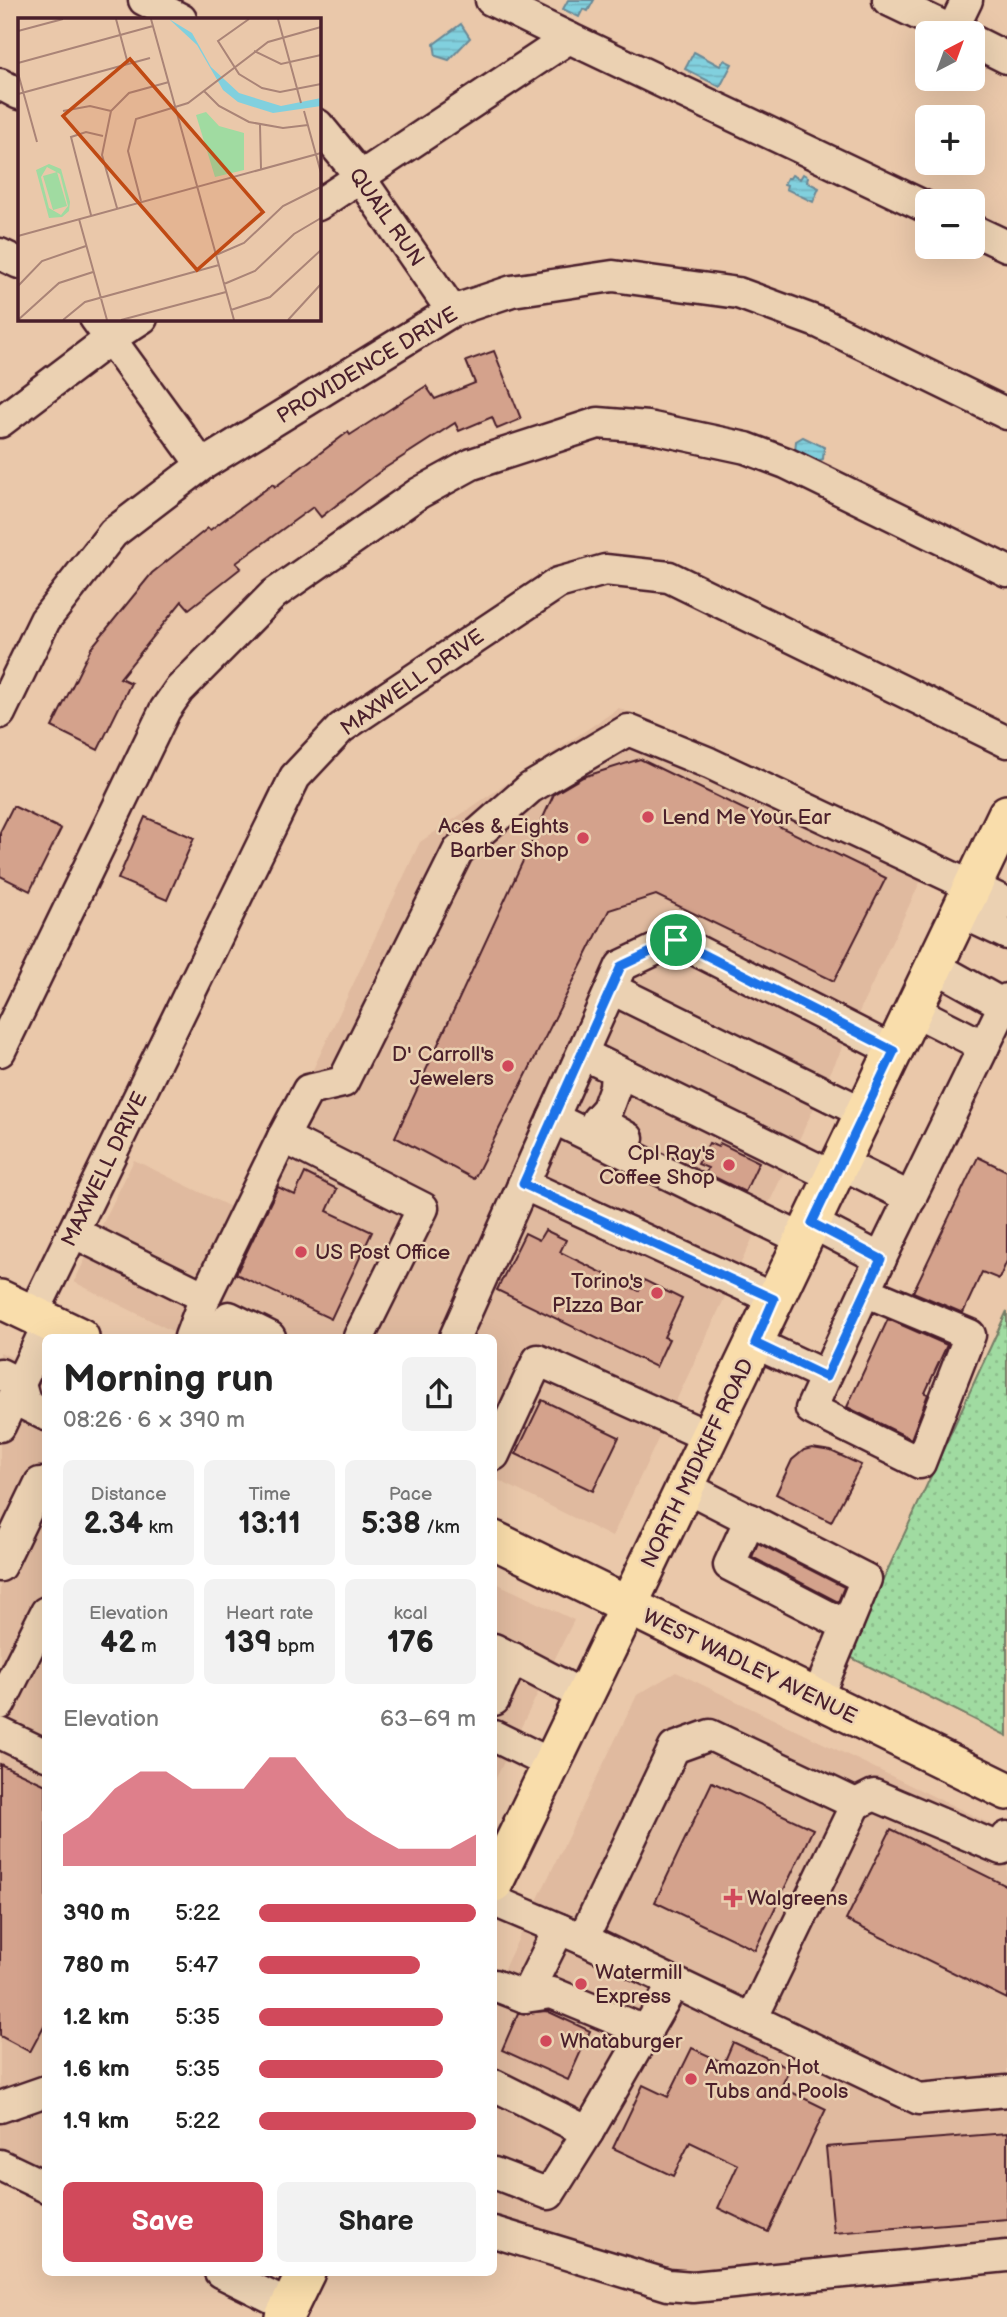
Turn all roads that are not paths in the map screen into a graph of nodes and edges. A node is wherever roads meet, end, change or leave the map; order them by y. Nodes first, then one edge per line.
1 (144, 0) edge
2 (491, 0) edge
3 (888, 0) edge
4 (967, 0) edge
5 (179, 18) edge
6 (932, 21) edge
7 (963, 21) edge
8 (569, 38) junction
9 (985, 47) edge
10 (1007, 58) edge
11 (0, 84) edge
12 (18, 93) edge
13 (320, 128) edge
14 (360, 178) junction
15 (915, 202) edge
16 (320, 204) edge
17 (985, 236) edge
18 (1007, 246) edge
19 (0, 254) edge
20 (18, 263) edge
21 (452, 311) junction
22 (134, 320) edge
23 (103, 328) edge
24 (1007, 414) edge
25 (0, 422) edge
26 (202, 465) junction
27 (1007, 572) edge
28 (0, 713) edge
29 (1007, 742) edge
30 (1007, 814) edge
31 (966, 899) junction
32 (1007, 903) edge
33 (1007, 934) edge
34 (934, 966) junction
35 (612, 989) junction
36 (1005, 1002) edge
37 (913, 1010) junction
38 (984, 1046) junction
39 (0, 1051) edge
40 (894, 1051) junction
41 (583, 1054) junction
42 (615, 1073) junction
43 (864, 1113) junction
44 (553, 1118) junction
45 (283, 1137) junction
46 (837, 1170) junction
47 (523, 1184) junction
48 (911, 1198) junction
49 (743, 1211) junction
50 (73, 1232) junction
51 (808, 1232) junction
52 (881, 1259) junction
53 (865, 1291) junction
54 (205, 1297) junction
55 (0, 1299) edge
56 (774, 1299) junction
57 (54, 1324) edge
58 (191, 1334) edge
59 (220, 1334) edge
60 (264, 1334) edge
61 (360, 1334) edge
62 (455, 1334) edge
63 (42, 1339) edge
64 (755, 1343) junction
65 (826, 1377) junction
66 (10, 1379) edge
67 (42, 1413) edge
68 (0, 1426) edge
69 (709, 1437) junction
70 (497, 1449) edge
71 (42, 1484) edge
72 (685, 1487) junction
73 (750, 1519) junction
74 (497, 1541) edge
75 (0, 1566) edge
76 (628, 1606) junction
77 (42, 1620) edge
78 (847, 1626) junction
79 (503, 1654) edge
80 (497, 1685) edge
81 (584, 1696) junction
82 (817, 1698) junction
83 (0, 1704) edge
84 (0, 1733) edge
85 (497, 1737) edge
86 (42, 1753) edge
87 (551, 1764) junction
88 (1007, 1791) edge
89 (856, 1804) junction
90 (1005, 1846) edge
91 (497, 1877) edge
92 (497, 1903) edge
93 (571, 1934) junction
94 (674, 1983) junction
95 (497, 1986) edge
96 (526, 1997) junction
97 (751, 2020) junction
98 (647, 2032) junction
99 (497, 2086) edge
100 (1007, 2091) edge
101 (42, 2092) edge
102 (0, 2107) edge
103 (588, 2132) junction
104 (0, 2165) edge
105 (497, 2174) edge
106 (42, 2185) edge
107 (497, 2233) edge
108 (1007, 2256) edge
109 (227, 2276) edge
110 (304, 2276) edge
111 (286, 2311) edge

1 - 5 street
2 - 8 street
3 - 6 street
4 - 7 street
8 - 14 street
8 - 15 street
9 - 10 street
11 - 12 street
13 - 14 street, QUAIL RUN
14 - 16 street
14 - 21 street, QUAIL RUN
17 - 18 street
19 - 20 street
21 - 24 street, PROVIDENCE DRIVE
21 - 26 street, PROVIDENCE DRIVE
22 - 23 street
23 - 25 street
23 - 26 street
26 - 28 street, PROVIDENCE DRIVE
27 - 39 street
29 - 50 street, MAXWELL DRIVE
30 - 31 main road, NORTH MIDKIFF ROAD
31 - 32 street
31 - 33 street
31 - 34 main road, NORTH MIDKIFF ROAD
31 - 45 street
34 - 36 street
34 - 37 main road, NORTH MIDKIFF ROAD
35 - 40 street
35 - 41 street
35 - 43 street
36 - 38 street
37 - 38 street
37 - 40 main road, NORTH MIDKIFF ROAD
38 - 48 street
40 - 43 main road, NORTH MIDKIFF ROAD
41 - 42 street
41 - 44 street
42 - 46 street
42 - 49 street
43 - 46 main road, NORTH MIDKIFF ROAD
44 - 47 street
44 - 49 street
45 - 54 street
45 - 61 street
46 - 48 street
46 - 51 main road, NORTH MIDKIFF ROAD
47 - 56 street
47 - 62 street
48 - 52 street
49 - 51 street
50 - 54 street
50 - 57 street, MAXWELL DRIVE
51 - 52 street
51 - 56 main road, NORTH MIDKIFF ROAD
52 - 53 street
53 - 65 street
53 - 65 street
54 - 58 street
55 - 57 main road
56 - 64 main road, NORTH MIDKIFF ROAD
59 - 60 street
63 - 66 street, MAXWELL DRIVE
64 - 65 street
64 - 69 main road, NORTH MIDKIFF ROAD
66 - 67 street
66 - 68 street, MAXWELL DRIVE
69 - 70 street
69 - 72 main road, NORTH MIDKIFF ROAD
71 - 75 street
72 - 73 street
72 - 76 main road, NORTH MIDKIFF ROAD
73 - 78 street
73 - 78 street
74 - 76 main road, WEST WADLEY AVENUE
76 - 81 main road, NORTH MIDKIFF ROAD
76 - 82 main road, WEST WADLEY AVENUE
77 - 83 street
78 - 82 street
79 - 80 street
79 - 81 street
81 - 87 main road, NORTH MIDKIFF ROAD
82 - 88 main road, WEST WADLEY AVENUE
84 - 86 street
85 - 87 street
87 - 91 main road, NORTH MIDKIFF ROAD
89 - 90 street
89 - 93 street
89 - 97 street
92 - 93 street
93 - 94 street
93 - 96 street
94 - 97 street
94 - 98 street
95 - 96 street
96 - 98 street
97 - 100 street
98 - 103 street
99 - 103 street
101 - 102 street
103 - 105 street
104 - 106 street
107 - 108 street
109 - 111 street
110 - 111 main road

